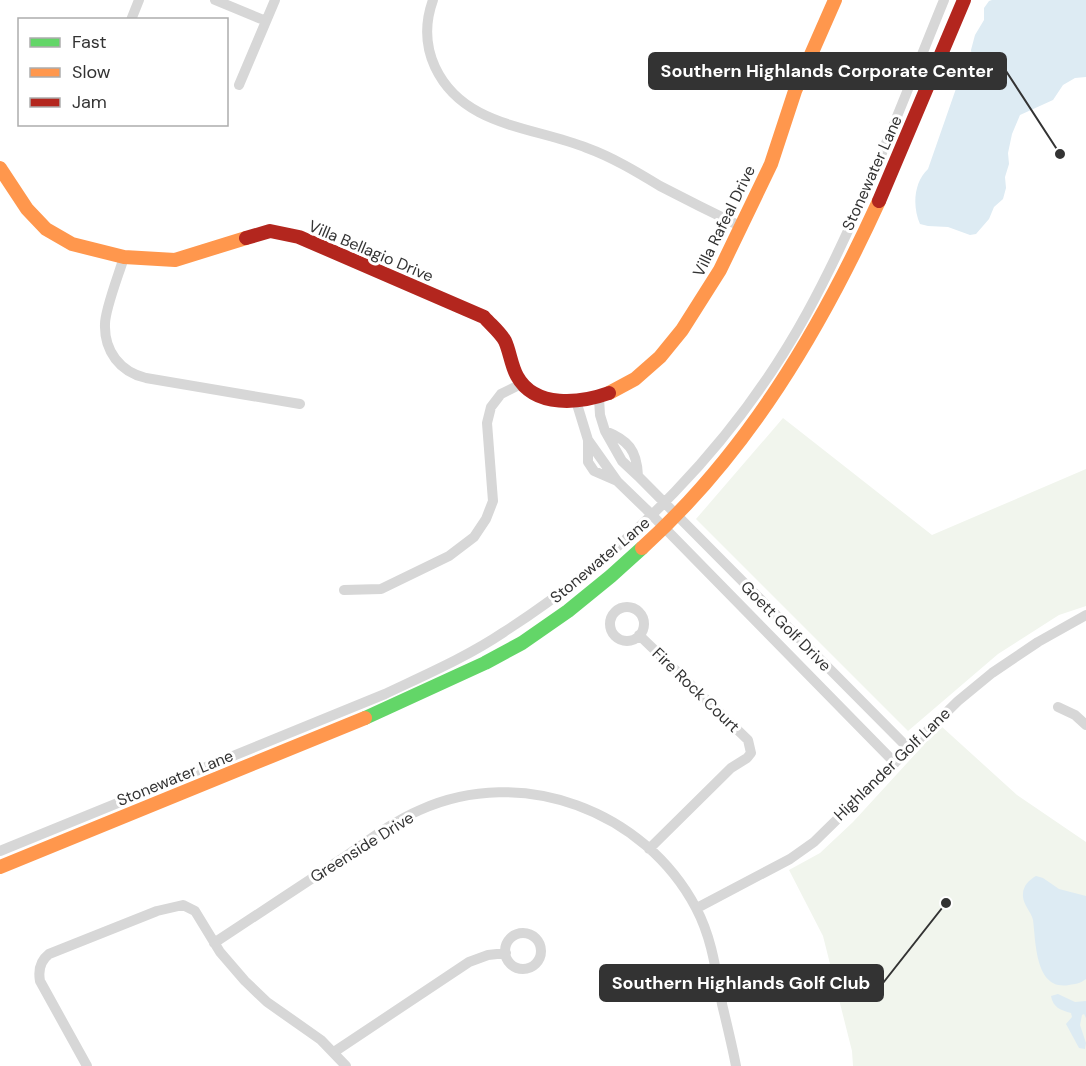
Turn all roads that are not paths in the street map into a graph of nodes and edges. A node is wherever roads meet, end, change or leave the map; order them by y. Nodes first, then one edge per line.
1 (139, 0) edge
2 (215, 0) edge
3 (275, 0) edge
4 (433, 0) edge
5 (835, 0) edge
6 (944, 0) edge
7 (964, 0) edge
8 (132, 18) edge
9 (266, 21) junction
10 (239, 86) dead end
11 (0, 168) edge
12 (742, 227) junction
13 (124, 257) junction
14 (521, 384) junction
15 (599, 398) junction
16 (576, 401) junction
17 (300, 404) dead end
18 (663, 502) junction
19 (652, 515) junction
20 (676, 516) junction
21 (664, 528) junction
22 (344, 590) dead end
23 (1086, 615) edge
24 (639, 635) dead end
25 (1058, 706) dead end
26 (1086, 725) edge
27 (909, 749) junction
28 (895, 762) junction
29 (649, 849) junction
30 (0, 851) edge
31 (0, 867) edge
32 (697, 909) junction
33 (214, 943) junction
34 (506, 954) dead end
35 (334, 1052) junction
36 (87, 1066) edge
37 (346, 1066) edge
38 (736, 1066) edge

1 - 8 street
2 - 9 street
3 - 9 street
4 - 12 street
5 - 12 street, Villa Rafeal Drive
6 - 18 street, Stonewater Lane
7 - 20 street, Stonewater Lane
9 - 10 street
11 - 13 street, Villa Bellagio Drive
12 - 15 street, Villa Rafeal Drive
13 - 14 street, Villa Bellagio Drive
13 - 17 street
14 - 16 street
14 - 22 street
15 - 16 street, Villa Rafeal Drive
15 - 18 street, Goett Golf Drive
16 - 19 street, Goett Golf Drive
18 - 19 street, Stonewater Lane
18 - 20 street, Goett Golf Drive
19 - 21 street, Goett Golf Drive
19 - 30 street, Stonewater Lane
20 - 21 street, Stonewater Lane
20 - 27 street, Goett Golf Drive
21 - 28 street, Goett Golf Drive
21 - 31 street, Stonewater Lane
23 - 27 street, Highlander Golf Lane
24 - 29 street, Fire Rock Court
25 - 26 street
27 - 28 street, Highlander Golf Lane
28 - 32 street, Highlander Golf Lane
29 - 32 street, Greenside Drive
29 - 33 street, Greenside Drive
32 - 38 street, Greenside Drive
33 - 35 street
33 - 36 street
34 - 35 street
35 - 37 street

